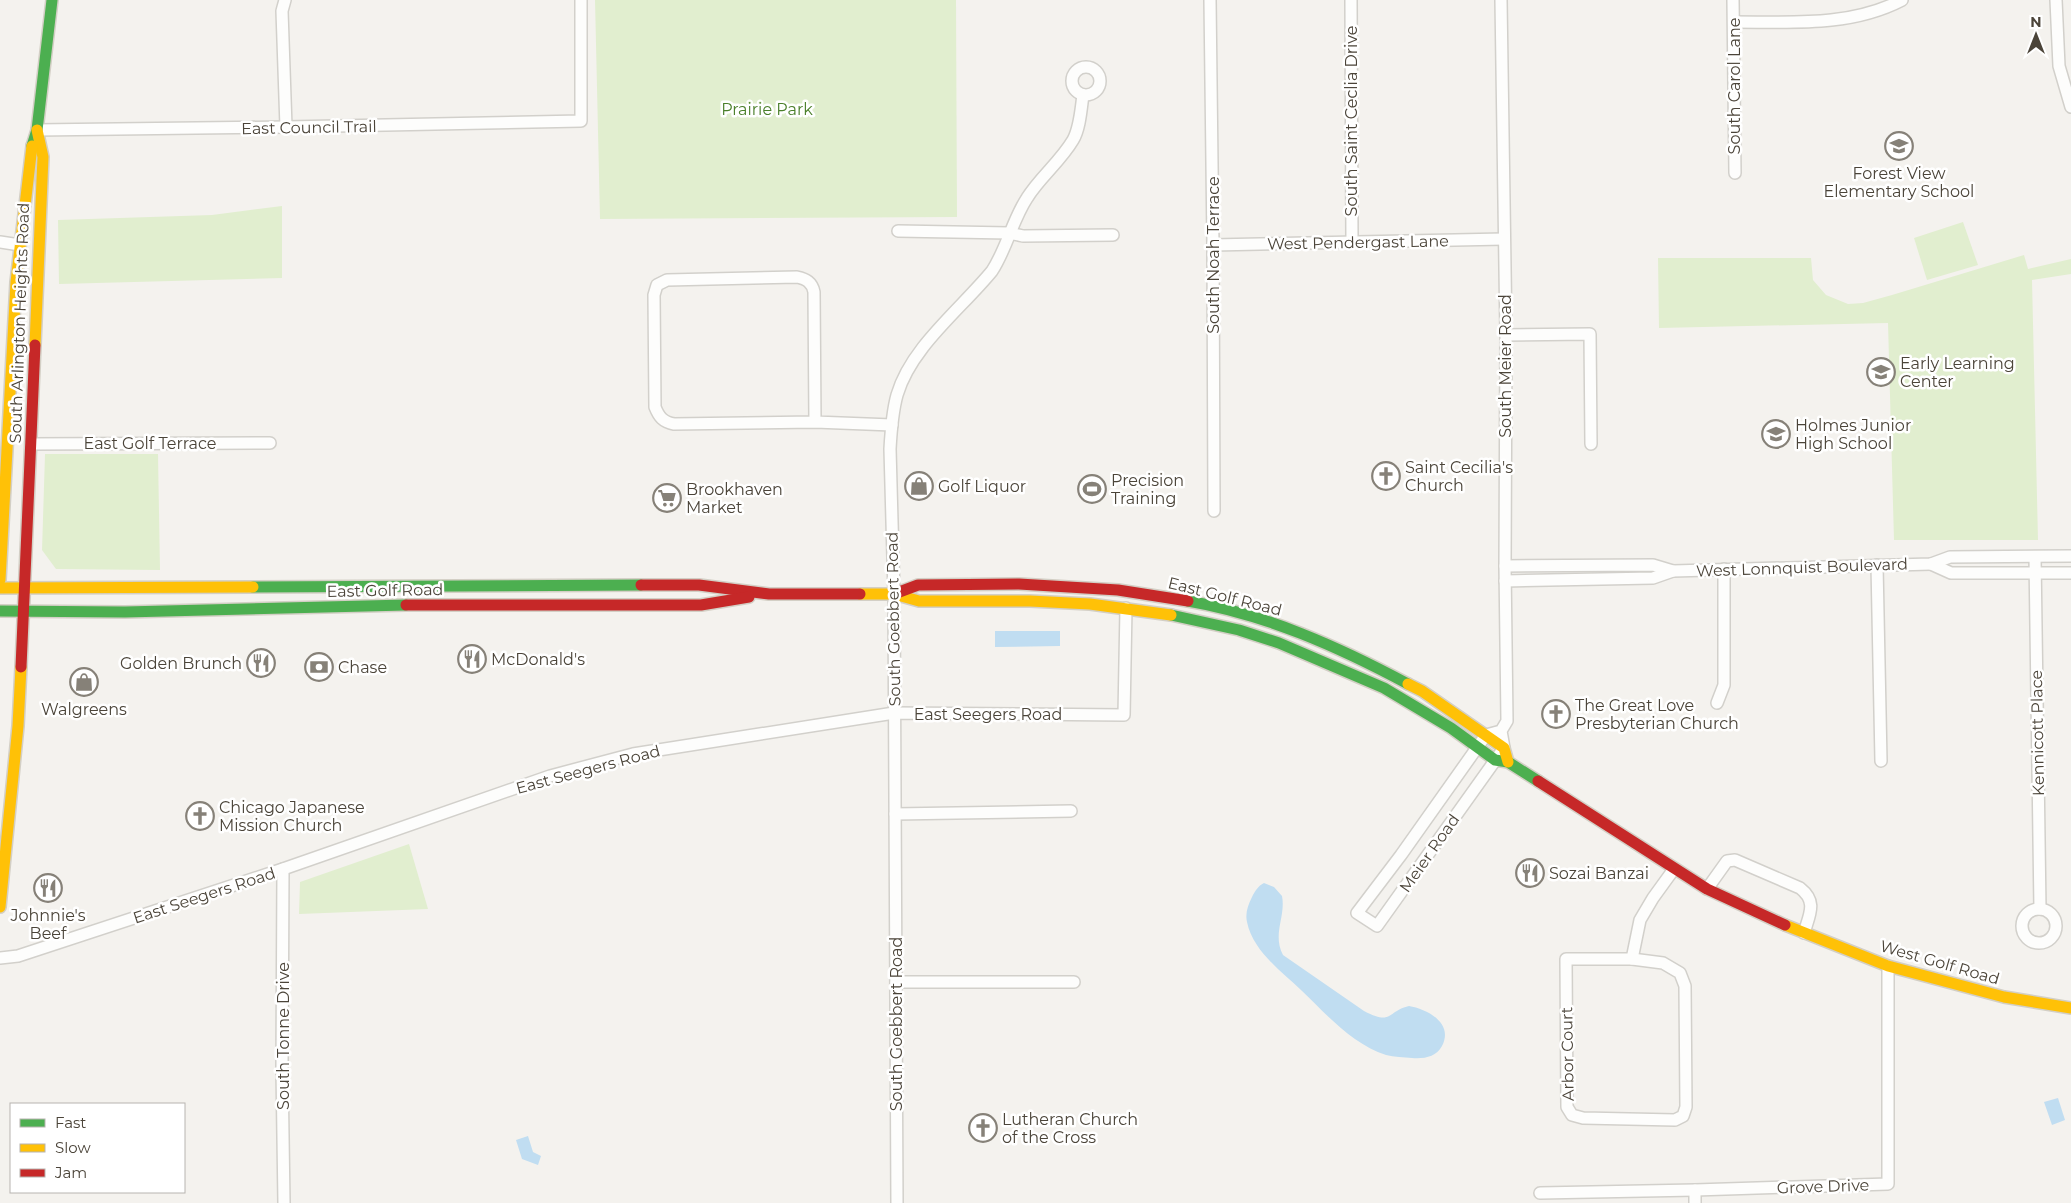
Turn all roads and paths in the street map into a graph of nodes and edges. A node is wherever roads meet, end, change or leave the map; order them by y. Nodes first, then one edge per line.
1 (52, 0) edge
2 (285, 0) edge
3 (581, 0) edge
4 (1210, 0) edge
5 (1351, 0) edge
6 (1501, 0) edge
7 (1734, 0) edge
8 (2056, 0) edge
9 (1898, 1) edge
10 (1734, 22) junction
11 (2069, 93) edge
12 (1083, 95) dead end
13 (2071, 107) edge
14 (286, 127) junction
15 (36, 130) junction
16 (1735, 173) dead end
17 (898, 231) dead end
18 (1009, 233) junction
19 (1113, 235) dead end
20 (1504, 239) junction
21 (0, 242) edge
22 (1352, 242) junction
23 (1214, 245) junction
24 (20, 246) junction
25 (1506, 335) junction
26 (815, 422) junction
27 (892, 424) junction
28 (270, 443) dead end
29 (31, 444) junction
30 (1592, 444) dead end
31 (1214, 511) dead end
32 (2071, 556) edge
33 (2035, 557) junction
34 (1931, 564) junction
35 (1877, 565) junction
36 (1505, 566) junction
37 (1724, 570) junction
38 (1673, 571) junction
39 (2035, 573) junction
40 (2071, 573) edge
41 (0, 580) edge
42 (1505, 582) junction
43 (0, 588) edge
44 (25, 588) junction
45 (769, 594) junction
46 (894, 594) junction
47 (1126, 608) junction
48 (0, 611) edge
49 (24, 612) junction
50 (1717, 703) dead end
51 (894, 713) junction
52 (1501, 731) junction
53 (1486, 734) junction
54 (1476, 746) junction
55 (1504, 748) junction
56 (1495, 760) junction
57 (1881, 761) dead end
58 (1508, 762) junction
59 (1549, 789) joint
60 (1071, 811) dead end
61 (895, 814) junction
62 (283, 868) junction
63 (1674, 869) junction
64 (1707, 889) junction
65 (0, 907) edge
66 (2040, 909) dead end
67 (1804, 933) junction
68 (0, 958) edge
69 (1632, 959) junction
70 (1888, 966) junction
71 (896, 982) junction
72 (1074, 982) dead end
73 (2071, 1008) edge
74 (1695, 1190) junction
75 (1540, 1193) dead end
76 (284, 1203) edge
77 (897, 1203) edge
78 (1695, 1203) edge

1 - 15 main road, South Arlington Heights Road
2 - 14 street
3 - 14 street, East Council Trail
4 - 23 street, South Noah Terrace
5 - 22 street, South Saint Ceclia Drive
6 - 20 street, South Meier Road
7 - 10 street, South Carol Lane
8 - 11 street
9 - 10 street
10 - 16 street, South Carol Lane
11 - 13 street
12 - 18 street, South Goebbert Road
14 - 15 street, East Council Trail
15 - 24 main road, South Arlington Heights Road
15 - 29 main road, South Arlington Heights Road
17 - 18 street
18 - 19 street
18 - 27 street, South Goebbert Road
20 - 22 street, West Pendergast Lane
20 - 25 street, South Meier Road
21 - 24 street
22 - 23 street, West Pendergast Lane
23 - 31 street, South Noah Terrace
24 - 41 main road, South Arlington Heights Road
25 - 30 street
25 - 36 street, South Meier Road
26 - 26 street
26 - 27 street
27 - 46 street, South Goebbert Road
28 - 29 street, East Golf Terrace
29 - 44 main road, South Arlington Heights Road
32 - 33 street, West Lonnquist Boulevard
33 - 34 street, West Lonnquist Boulevard
33 - 39 street, Kennicott Place
34 - 35 street, West Lonnquist Boulevard
34 - 39 street, West Lonnquist Boulevard
35 - 37 street, West Lonnquist Boulevard
35 - 57 street
36 - 38 street, West Lonnquist Boulevard
36 - 42 street, South Meier Road
37 - 38 street, West Lonnquist Boulevard
37 - 50 street
38 - 42 street, West Lonnquist Boulevard
39 - 40 street, West Lonnquist Boulevard
39 - 66 street, Kennicott Place
42 - 52 street, South Meier Road
43 - 44 main road, East Golf Road
44 - 45 main road, East Golf Road
44 - 49 main road, South Arlington Heights Road
45 - 46 main road, East Golf Road
45 - 49 main road, East Golf Road
46 - 47 main road, East Golf Road
46 - 51 street, South Goebbert Road
46 - 53 main road, East Golf Road
47 - 51 street, East Seegers Road
47 - 54 main road, East Golf Road
48 - 49 main road, East Golf Road
49 - 65 main road, South Arlington Heights Road
51 - 61 street, South Goebbert Road
51 - 62 street, East Seegers Road
52 - 53 street
52 - 55 street, South Meier Road
53 - 54 street
53 - 55 main road, East Golf Road
54 - 56 main road, East Golf Road
54 - 56 street, Meier Road
55 - 56 street
55 - 58 main road
56 - 58 main road, East Golf Road
58 - 59 main road, East Golf Road
59 - 63 main road, West Golf Road
60 - 61 street
61 - 71 street, South Goebbert Road
62 - 68 street, East Seegers Road
62 - 76 street, South Tonne Drive
63 - 64 main road, West Golf Road
63 - 69 street
64 - 67 main road, West Golf Road
64 - 67 street
67 - 70 main road, West Golf Road
69 - 69 street, Arbor Court
70 - 73 main road, West Golf Road
70 - 74 street, Grove Drive
71 - 72 street
71 - 77 street, South Goebbert Road
74 - 75 street, Grove Drive
74 - 78 street

